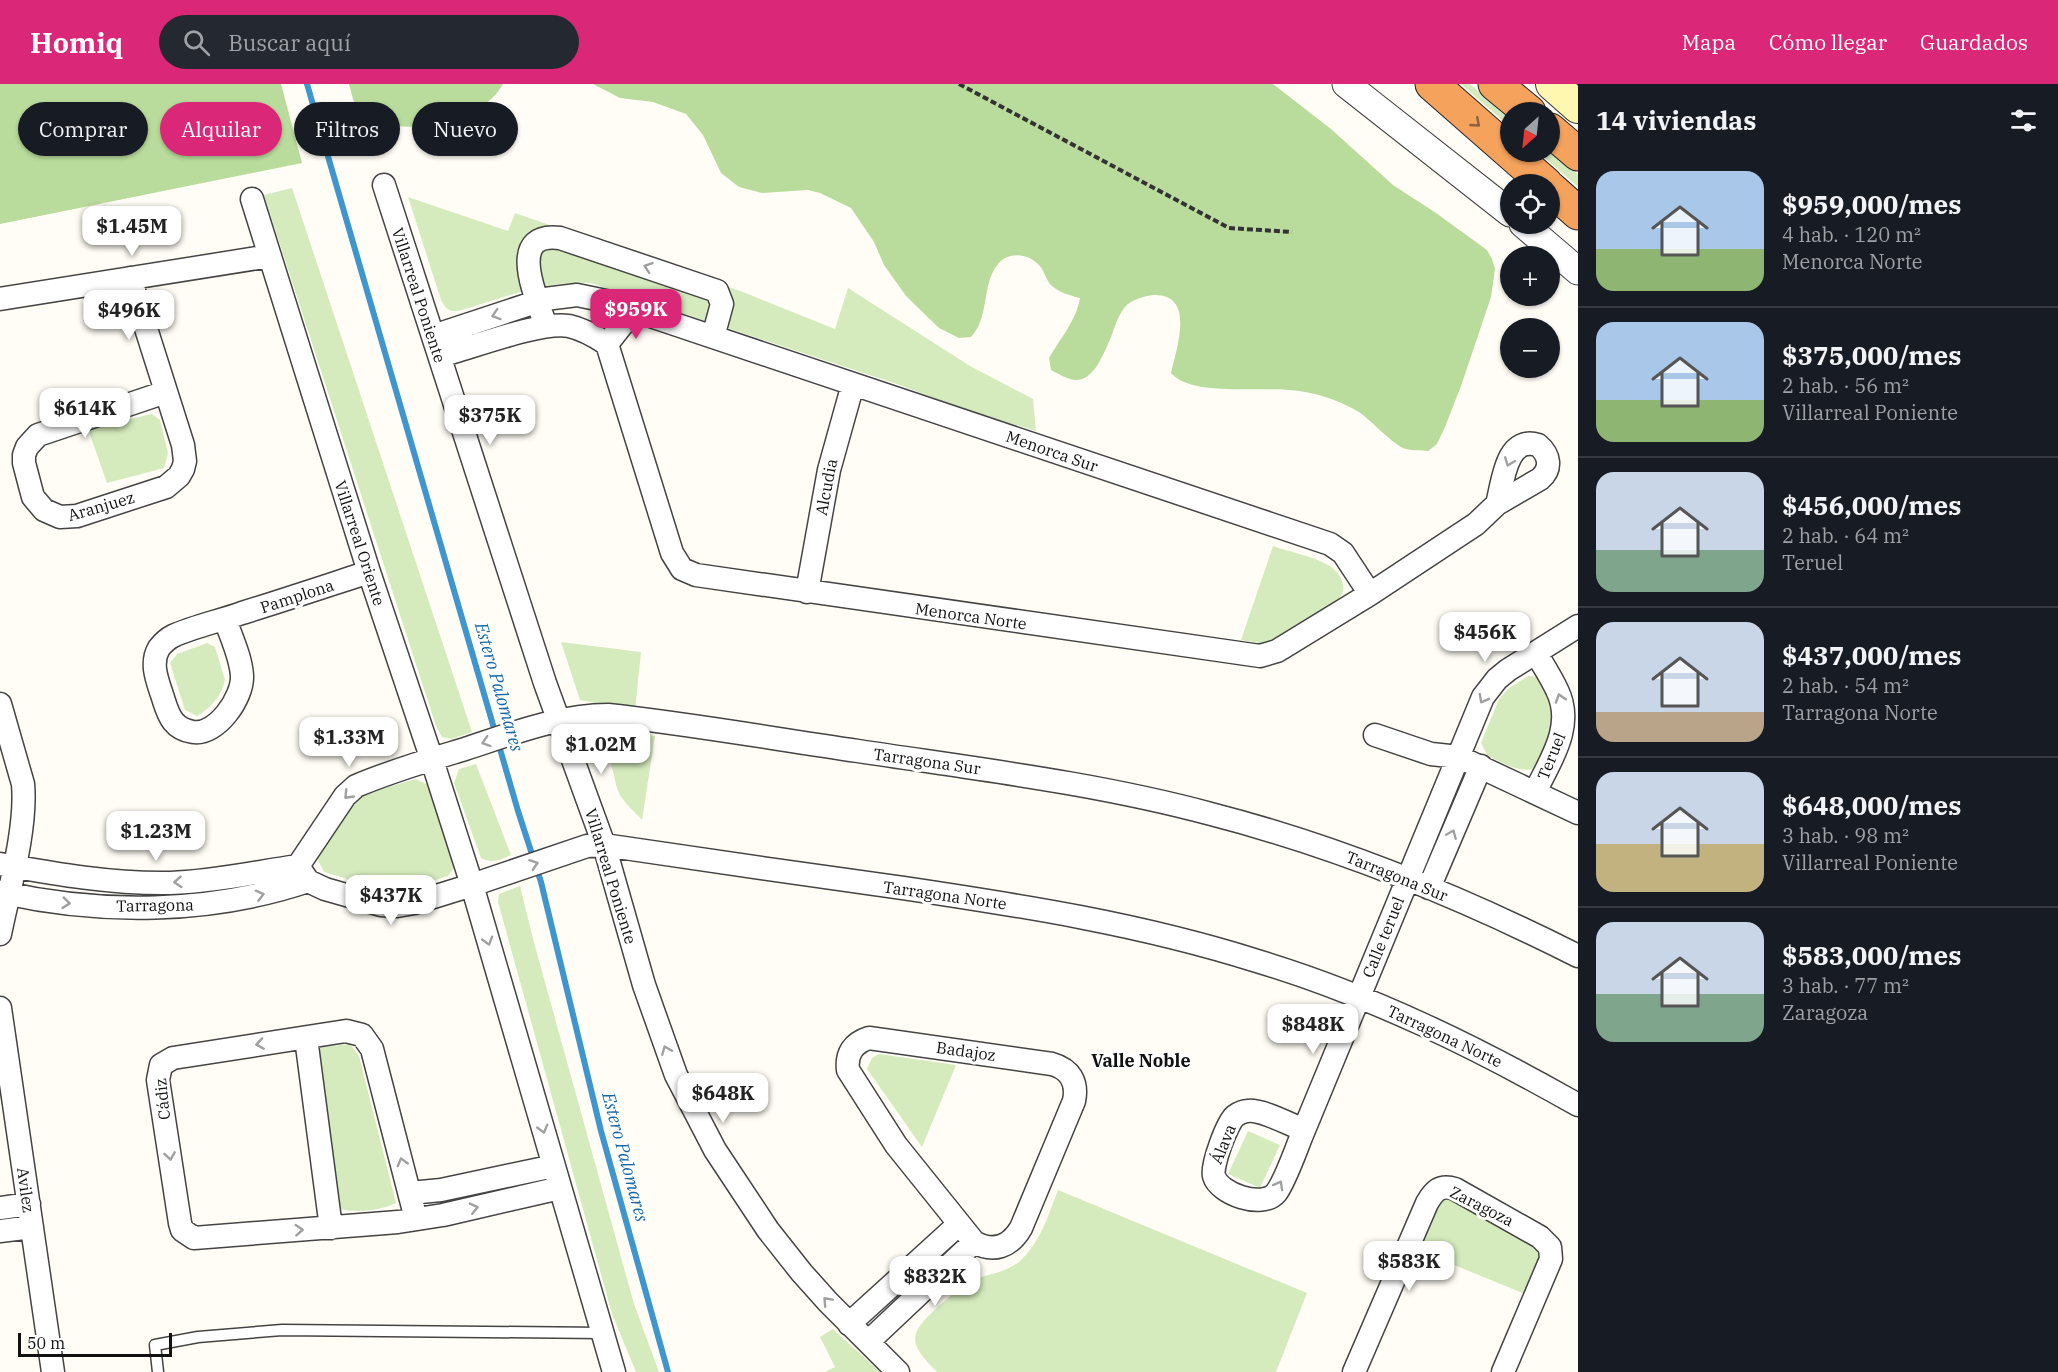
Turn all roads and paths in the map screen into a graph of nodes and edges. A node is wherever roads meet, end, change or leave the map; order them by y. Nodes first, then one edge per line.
1 (959, 84) edge
2 (1346, 84) edge
3 (1432, 84) edge
4 (1495, 84) edge
5 (1552, 84) edge
6 (1517, 102) edge
7 (1578, 107) edge
8 (1560, 139) edge
9 (1578, 154) edge
10 (1535, 174) edge
11 (384, 185) dead end
12 (1560, 197) edge
13 (252, 199) dead end
14 (1500, 205) edge
15 (1578, 213) edge
16 (1292, 232) dead end
17 (1535, 234) edge
18 (270, 256) junction
19 (1578, 271) edge
20 (130, 278) junction
21 (0, 299) edge
22 (537, 301) junction
23 (633, 311) junction
24 (546, 326) junction
25 (713, 337) junction
26 (607, 344) junction
27 (436, 346) junction
28 (853, 384) junction
29 (166, 392) junction
30 (1497, 504) dead end
31 (369, 572) junction
32 (807, 592) junction
33 (1370, 594) junction
34 (225, 619) junction
35 (1578, 626) edge
36 (1536, 653) junction
37 (0, 710) edge
38 (560, 720) junction
39 (1375, 735) dead end
40 (1459, 757) junction
41 (432, 760) junction
42 (1481, 766) junction
43 (1535, 792) junction
44 (1578, 813) edge
45 (604, 845) junction
46 (7, 865) edge
47 (303, 873) junction
48 (1406, 878) junction
49 (472, 885) junction
50 (1429, 888) junction
51 (4, 893) edge
52 (0, 934) edge
53 (1578, 956) edge
54 (1359, 996) junction
55 (0, 1008) edge
56 (306, 1038) junction
57 (1578, 1105) edge
58 (1304, 1130) dead end
59 (554, 1166) junction
60 (560, 1188) junction
61 (410, 1193) junction
62 (29, 1204) junction
63 (0, 1208) edge
64 (416, 1219) junction
65 (959, 1224) junction
66 (32, 1227) junction
67 (331, 1228) junction
68 (0, 1231) edge
69 (974, 1242) junction
70 (849, 1324) junction
71 (603, 1333) junction
72 (868, 1342) junction
73 (53, 1372) edge
74 (158, 1372) edge
75 (614, 1372) edge
76 (898, 1372) edge
77 (1354, 1372) edge
78 (1503, 1372) edge

1 - 16 path
2 - 14 street
3 -> 10 highway
4 - 6 highway
5 - 7 main road
8 - 9 highway
11 - 27 street, Villarreal Poniente
12 - 15 highway
13 - 18 street, Villarreal Oriente
17 - 19 street
18 - 20 street
18 - 31 street, Villarreal Oriente
20 - 21 street
20 - 29 street, Aranjuez
22 - 23 street, Menorca Sur
22 - 24 street
25 -> 22 street
22 -> 27 street, Menorca Sur
23 - 25 street, Menorca Sur
23 - 26 street
24 - 26 street
24 - 27 street
25 - 28 street, Menorca Sur
26 - 32 street, Menorca Norte
27 - 38 street, Villarreal Poniente
28 - 32 street, Alcudia
28 - 33 street, Menorca Sur
29 - 29 street, Aranjuez
30 - 33 street, Menorca Norte
31 - 34 street, Pamplona
31 - 41 street, Villarreal Oriente
32 - 33 street, Menorca Norte
34 - 34 street, Pamplona
35 - 36 street
36 -> 40 street
43 -> 36 street, Teruel
37 - 46 street
38 -> 41 street, Tarragona Sur
38 - 45 street, Villarreal Poniente
38 - 48 street, Tarragona Sur
39 - 40 street, Teruel
40 - 42 street, Teruel
40 - 48 street
41 -> 47 street, Tarragona Sur
41 - 49 street, Villarreal Oriente
42 - 43 street, Teruel
50 -> 42 street
43 - 44 street, Teruel
49 -> 45 street, Tarragona Norte
45 - 54 street, Tarragona Norte
70 -> 45 street, Villarreal Poniente
47 -> 46 street, Tarragona
46 - 51 street
47 - 49 street, Tarragona Norte
51 -> 47 street, Tarragona
48 - 50 street, Tarragona Sur
48 - 54 street, Calle teruel
49 -> 59 street, Villarreal Oriente
50 - 53 street, Tarragona Sur
51 - 52 street
54 - 57 street, Tarragona Norte
54 - 58 street
55 - 62 street, Avilez
61 -> 56 street, Cádiz
56 - 67 street
56 -> 67 street, Cádiz
59 - 60 street, Villarreal Oriente
59 - 61 street
64 -> 60 street, Cádiz
60 - 71 street, Villarreal Oriente
61 - 64 street, Cádiz
62 - 63 street
62 - 66 street, Avilez
64 - 67 street, Cádiz
65 - 69 street, Badajoz
65 - 69 street, Badajoz
65 - 70 street
66 - 68 street
66 - 73 street, Avilez
69 - 72 street
70 - 72 street, Villarreal Poniente
71 - 74 lane
71 - 75 street, Villarreal Oriente
72 - 76 street, Villarreal Poniente
77 - 78 street, Zaragoza

